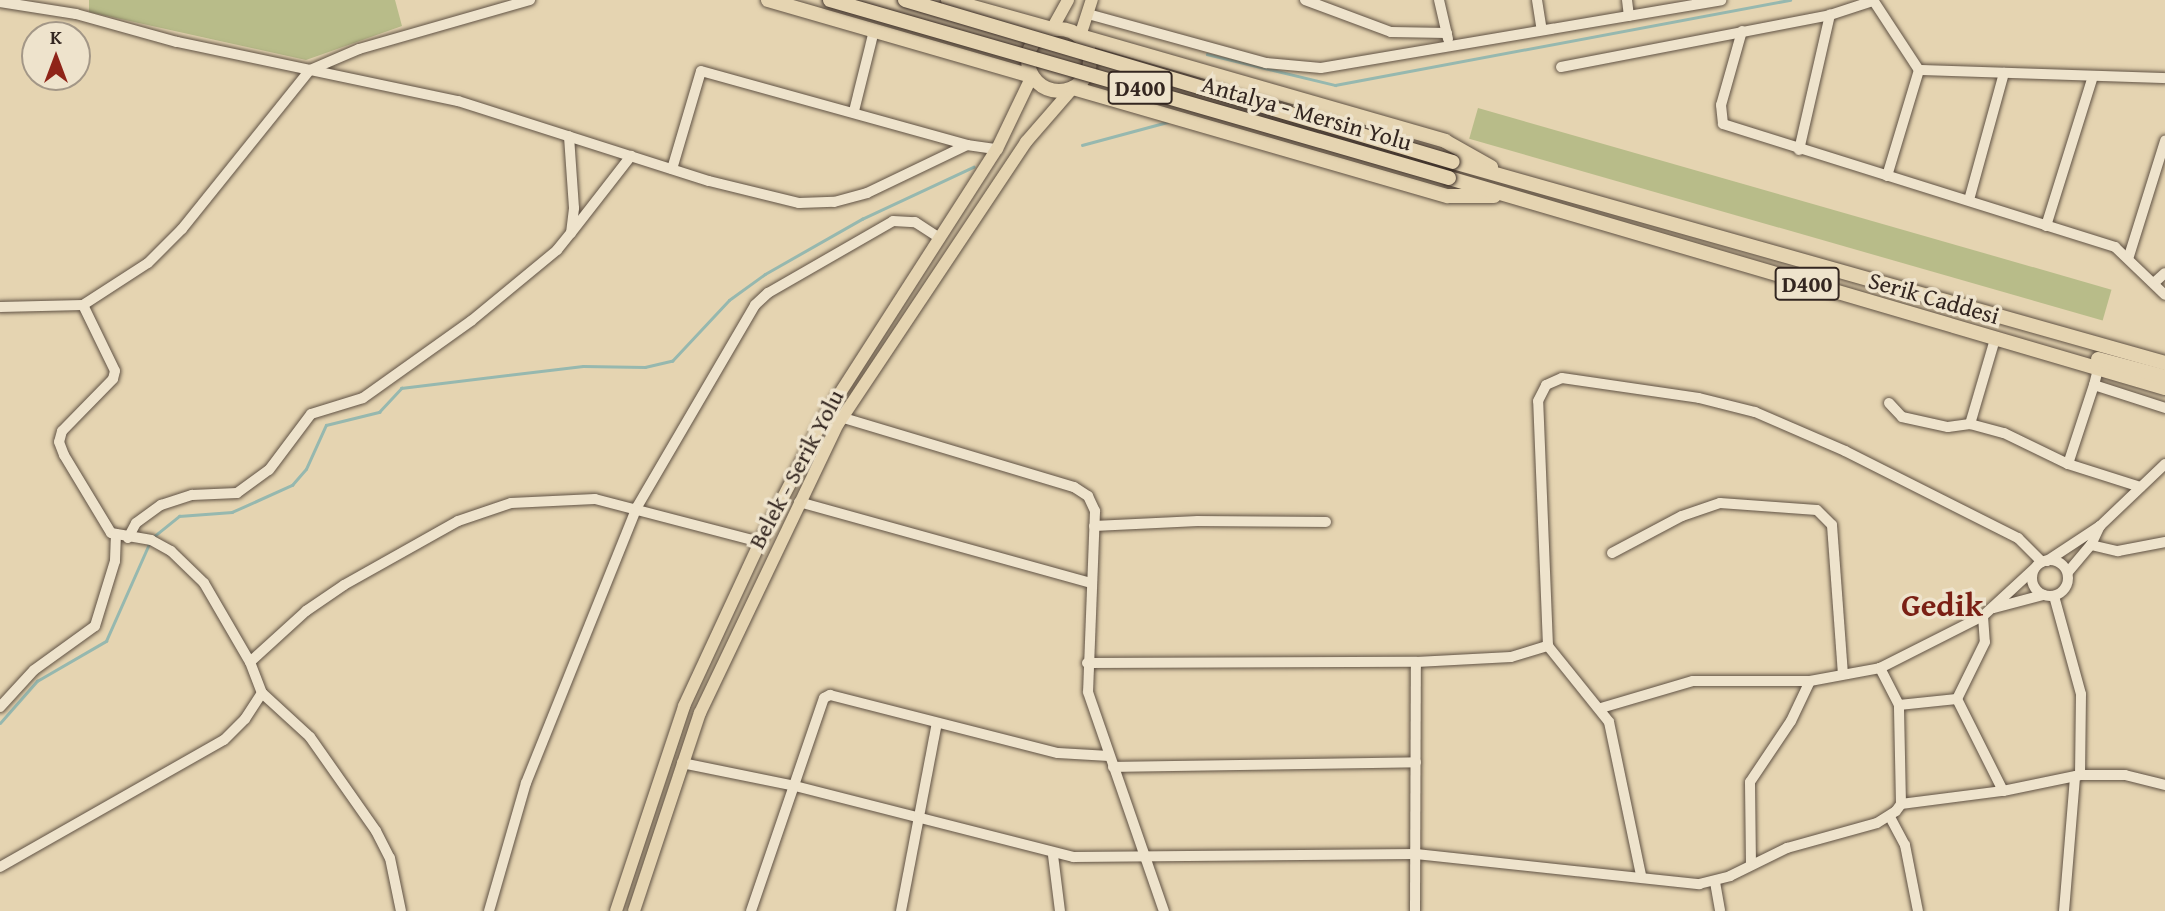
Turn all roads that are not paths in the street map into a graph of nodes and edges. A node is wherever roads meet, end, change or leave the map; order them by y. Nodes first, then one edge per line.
1 (530, 0) edge
2 (768, 0) edge
3 (830, 0) edge
4 (905, 0) edge
5 (948, 0) edge
6 (1068, 0) edge
7 (1092, 0) edge
8 (1304, 0) edge
9 (1344, 0) edge
10 (1439, 0) edge
11 (1537, 0) edge
12 (1627, 0) edge
13 (1721, 0) edge
14 (1873, 1) edge
15 (0, 2) edge
16 (18, 3) edge
17 (1346, 11) junction
18 (1088, 13) junction
19 (1830, 15) junction
20 (1629, 16) junction
21 (1052, 29) junction
22 (1542, 30) junction
23 (874, 31) junction
24 (1742, 31) junction
25 (1447, 33) junction
26 (1080, 36) junction
27 (1450, 46) junction
28 (1561, 67) dead end
29 (310, 70) junction
30 (1919, 70) junction
31 (2004, 73) junction
32 (1032, 76) junction
33 (2093, 76) junction
34 (2165, 78) edge
35 (1073, 88) junction
36 (854, 111) junction
37 (569, 136) junction
38 (2165, 141) edge
39 (967, 145) junction
40 (997, 149) junction
41 (1799, 150) junction
42 (631, 156) junction
43 (1453, 162) joint
44 (672, 169) junction
45 (1887, 176) junction
46 (1449, 178) joint
47 (1514, 179) junction
48 (1510, 196) junction
49 (1969, 200) junction
50 (2046, 226) junction
51 (571, 233) junction
52 (940, 238) junction
53 (2129, 256) junction
54 (2165, 273) edge
55 (2155, 282) junction
56 (2165, 295) edge
57 (83, 305) junction
58 (0, 307) edge
59 (1995, 339) junction
60 (2052, 355) junction
61 (2165, 363) edge
62 (2098, 369) junction
63 (2165, 377) edge
64 (2094, 385) junction
65 (2165, 388) edge
66 (1889, 404) dead end
67 (2165, 408) edge
68 (827, 413) junction
69 (842, 417) junction
70 (1970, 424) junction
71 (2068, 464) junction
72 (2165, 464) edge
73 (2140, 487) junction
74 (799, 502) junction
75 (637, 507) junction
76 (1326, 522) dead end
77 (1094, 526) junction
78 (2100, 526) junction
79 (116, 534) junction
80 (128, 538) junction
81 (760, 542) junction
82 (2165, 542) edge
83 (2091, 545) junction
84 (1612, 553) dead end
85 (2041, 564) junction
86 (2068, 572) junction
87 (1091, 583) junction
88 (2049, 596) junction
89 (1994, 608) junction
90 (1983, 616) junction
91 (1548, 646) junction
92 (250, 662) junction
93 (1416, 662) junction
94 (1087, 663) junction
95 (1880, 668) junction
96 (1843, 674) junction
97 (1810, 681) junction
98 (262, 693) junction
99 (1957, 699) junction
100 (1899, 705) junction
101 (0, 707) edge
102 (1601, 708) junction
103 (937, 723) junction
104 (1109, 756) junction
105 (1416, 762) junction
106 (681, 763) junction
107 (1113, 767) junction
108 (2078, 775) junction
109 (2165, 785) edge
110 (795, 786) junction
111 (2003, 791) junction
112 (1900, 804) junction
113 (1890, 817) junction
114 (918, 820) junction
115 (1416, 854) junction
116 (1053, 855) junction
117 (1143, 859) junction
118 (1751, 864) junction
119 (0, 867) edge
120 (1641, 875) junction
121 (1715, 882) junction
122 (401, 911) edge
123 (489, 911) edge
124 (617, 911) edge
125 (634, 911) edge
126 (751, 911) edge
127 (901, 911) edge
128 (1060, 911) edge
129 (1164, 911) edge
130 (1415, 911) edge
131 (1720, 911) edge
132 (1918, 911) edge
133 (2064, 911) edge

1 - 29 street
2 - 23 highway
3 - 46 highway, Antalya - Mersin Yolu / D400, bridge
4 - 43 highway, Antalya - Mersin Yolu / D400, bridge
5 - 21 highway
6 - 21 main road
7 - 18 main road
8 - 17 street
9 - 17 street
10 - 25 street
11 - 22 street
12 - 20 street
13 - 20 street
14 - 19 street
14 - 30 street
15 - 16 street
16 - 29 street
17 - 25 street
18 - 26 main road
18 - 27 street
19 - 24 street
19 - 41 street
20 - 22 street
21 - 26 highway
21 - 32 highway
22 - 27 street
23 - 32 highway
23 - 36 street
24 - 28 street
24 - 41 street
25 - 27 street
26 - 35 highway
26 - 47 highway
29 - 37 street
29 - 57 street
30 - 31 street
30 - 45 street
31 - 33 street
31 - 49 street
32 - 35 highway
32 - 40 main road, Belek - Serik Yolu
33 - 34 street
33 - 50 street
35 - 48 highway
35 - 69 main road, Belek - Serik Yolu
36 - 39 street
36 - 44 street
37 - 42 street
37 - 51 street
38 - 53 street
39 - 40 street
39 - 44 street
40 - 52 main road, Belek - Serik Yolu
41 - 45 street
42 - 44 street
42 - 51 street
43 - 47 highway, Serik Caddesi / D400
45 - 49 street
46 - 48 highway, Serik Caddesi / D400
47 - 61 highway, Serik Caddesi / D400
48 - 59 highway, Serik Caddesi / D400
49 - 50 street
50 - 53 street
51 - 80 street
52 - 68 main road, Belek - Serik Yolu
52 - 75 street
53 - 55 street
54 - 55 street
55 - 56 street
57 - 58 street
57 - 79 street
59 - 60 highway, Serik Caddesi / D400
59 - 70 street
60 - 62 highway, Serik Caddesi / D400
60 - 63 highway
62 - 64 street
62 - 65 highway, Serik Caddesi / D400
64 - 67 street
64 - 71 street
66 - 70 street
68 - 69 street
68 - 81 main road, Belek - Serik Yolu
69 - 74 main road, Belek - Serik Yolu
69 - 77 street
70 - 71 street
71 - 73 street
72 - 73 street
73 - 78 street
74 - 87 street
74 - 106 main road, Belek - Serik Yolu
75 - 81 street
75 - 92 street
75 - 123 street
76 - 77 street
77 - 87 street
78 - 83 street
78 - 85 street
79 - 80 street
79 - 101 street
80 - 92 street
81 - 124 main road, Belek - Serik Yolu
82 - 83 street
83 - 86 street
84 - 96 street
85 - 86 street
85 - 88 street
85 - 89 street
85 - 91 street
86 - 88 street
87 - 94 street
88 - 89 street
88 - 108 street
89 - 90 street
90 - 95 street
90 - 99 street
91 - 93 street
91 - 102 street
92 - 98 street
93 - 94 street
93 - 105 street
94 - 104 street
95 - 96 street
95 - 100 street
96 - 97 street
97 - 102 street
97 - 118 street
98 - 119 street
98 - 122 street
99 - 100 street
99 - 111 street
100 - 112 street
102 - 120 street
103 - 104 street
103 - 110 street
103 - 114 street
104 - 107 street
105 - 107 street
105 - 115 street
106 - 110 street
106 - 125 main road, Belek - Serik Yolu
107 - 117 street
108 - 109 street
108 - 111 street
108 - 133 street
110 - 114 street
110 - 126 street
111 - 112 street
112 - 113 street
113 - 118 street
113 - 132 street
114 - 116 street
114 - 127 street
115 - 117 street
115 - 120 street
115 - 130 street
116 - 117 street
116 - 128 street
117 - 129 street
118 - 121 street
120 - 121 street
121 - 131 street

